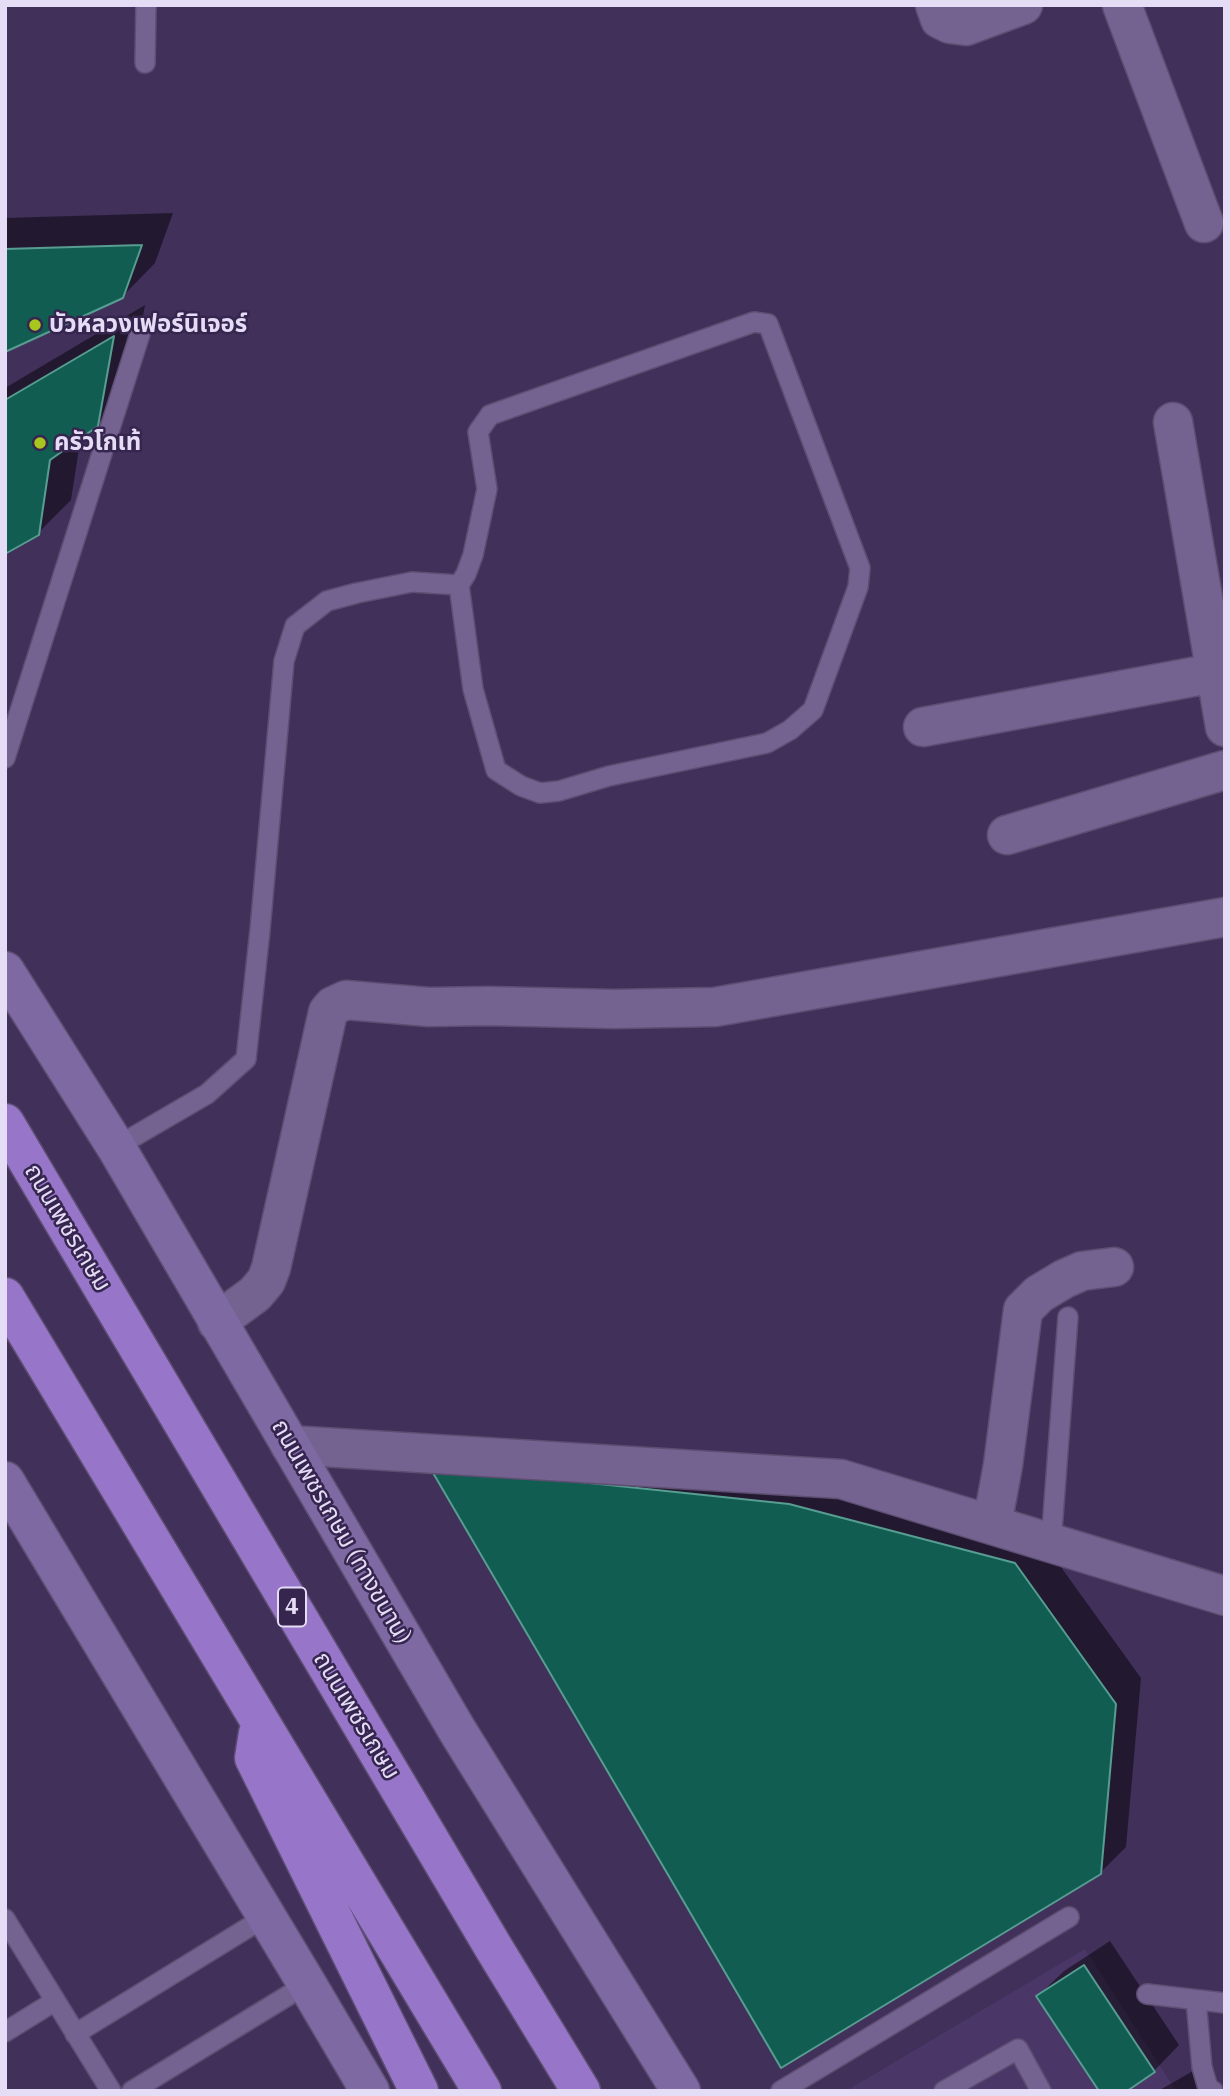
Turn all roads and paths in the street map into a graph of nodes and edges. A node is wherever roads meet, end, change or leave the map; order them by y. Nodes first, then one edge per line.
1 (146, 5) edge
2 (935, 5) edge
3 (1023, 5) edge
4 (1122, 5) edge
5 (145, 63) dead end
6 (1204, 223) dead end
7 (140, 334) dead end
8 (1173, 422) dead end
9 (459, 585) junction
10 (1220, 672) edge
11 (923, 727) dead end
12 (1225, 727) edge
13 (5, 758) edge
14 (1225, 770) edge
15 (1007, 835) dead end
16 (1225, 917) edge
17 (5, 971) edge
18 (5, 1123) edge
19 (116, 1147) junction
20 (1114, 1267) dead end
21 (5, 1297) edge
22 (1068, 1317) dead end
23 (217, 1322) junction
24 (290, 1445) junction
25 (5, 1481) edge
26 (992, 1525) junction
27 (1051, 1543) junction
28 (1225, 1595) edge
29 (260, 1720) junction
30 (267, 1916) junction
31 (1069, 1917) dead end
32 (5, 1919) edge
33 (307, 1984) junction
34 (1147, 1994) dead end
35 (1196, 2000) junction
36 (55, 2001) junction
37 (1225, 2003) edge
38 (5, 2032) edge
39 (75, 2034) junction
40 (111, 2091) edge
41 (132, 2091) edge
42 (370, 2091) edge
43 (419, 2091) edge
44 (482, 2091) edge
45 (581, 2091) edge
46 (681, 2091) edge
47 (781, 2091) edge
48 (944, 2091) edge
49 (1041, 2091) edge
50 (1213, 2091) edge

1 - 5 lane
2 - 3 street
4 - 6 street
7 - 13 lane
8 - 10 street
9 - 9 lane
9 - 19 lane
10 - 11 street
10 - 12 street
14 - 15 street
16 - 23 street
17 - 19 main road, ถนนเพชรเกษม (ทางขนาน)
18 - 45 highway, ถนนเพชรเกษม / 4
19 - 23 main road, ถนนเพชรเกษม (ทางขนาน)
20 - 26 street
21 - 29 highway
22 - 27 lane
23 - 24 main road, ถนนเพชรเกษม (ทางขนาน)
24 - 26 street
24 - 46 main road, ถนนเพชรเกษม (ทางขนาน)
25 - 30 main road
26 - 27 street
27 - 28 street
29 - 43 highway
29 - 44 highway
30 - 33 main road
30 - 39 lane
31 - 47 lane
32 - 36 lane
33 - 41 lane
33 - 42 main road
34 - 35 lane
35 - 37 lane
35 - 50 lane
36 - 38 lane
36 - 39 lane
39 - 40 lane
48 - 49 lane

